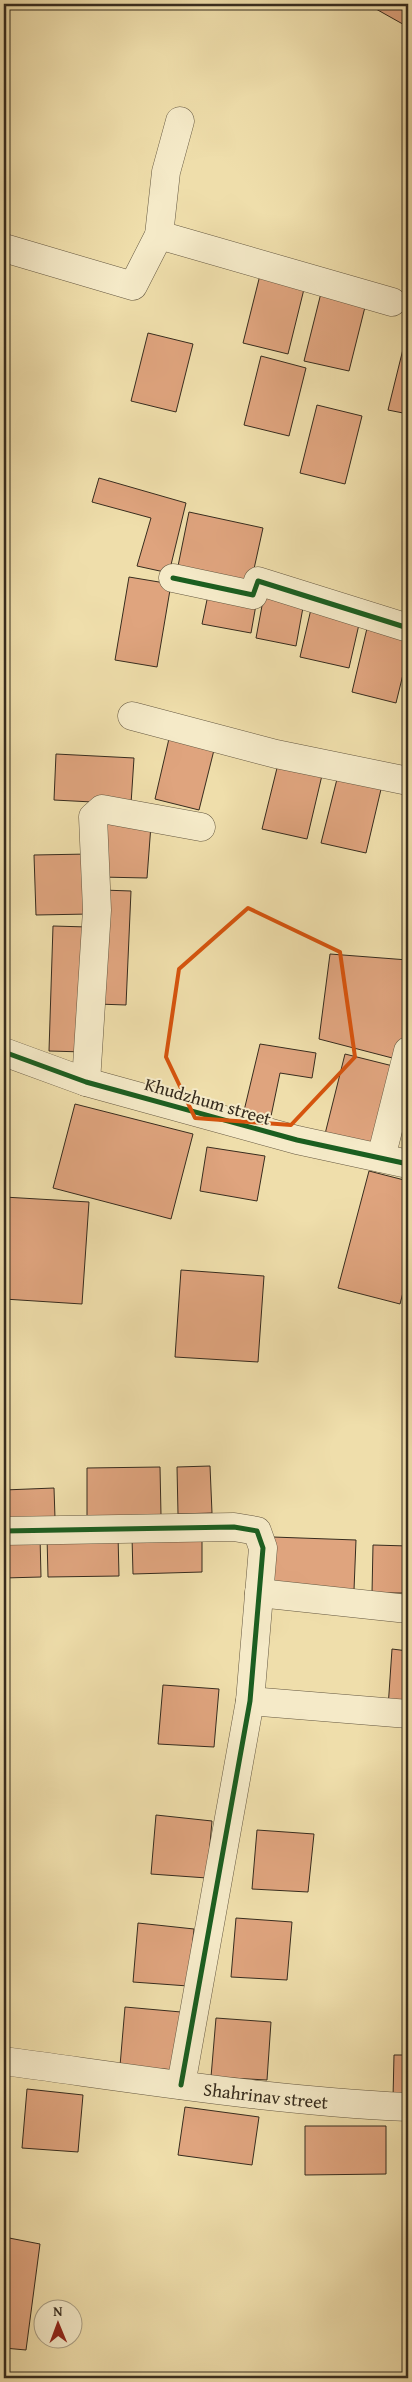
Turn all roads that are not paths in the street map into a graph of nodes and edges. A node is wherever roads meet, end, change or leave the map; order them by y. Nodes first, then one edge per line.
1 (180, 121) dead end
2 (159, 235) junction
3 (4, 248) edge
4 (392, 302) dead end
5 (173, 578) dead end
6 (408, 628) edge
7 (132, 716) dead end
8 (408, 780) edge
9 (201, 827) dead end
10 (408, 1051) edge
11 (4, 1052) edge
12 (86, 1082) junction
13 (381, 1158) junction
14 (408, 1164) edge
15 (4, 1532) edge
16 (260, 1593) junction
17 (408, 1609) edge
18 (250, 1701) junction
19 (408, 1714) edge
20 (4, 2061) edge
21 (181, 2085) junction
22 (408, 2107) edge

1 - 2 street
2 - 3 street
2 - 4 street
5 - 6 street
7 - 8 street
9 - 12 street
10 - 13 street
11 - 12 street, Khudzhum street
12 - 13 street, Khudzhum street
13 - 14 street, Khudzhum street
15 - 16 street
16 - 17 street
16 - 18 street
18 - 19 street
18 - 21 street
20 - 21 street, Shahrinav street
21 - 22 street, Shahrinav street

